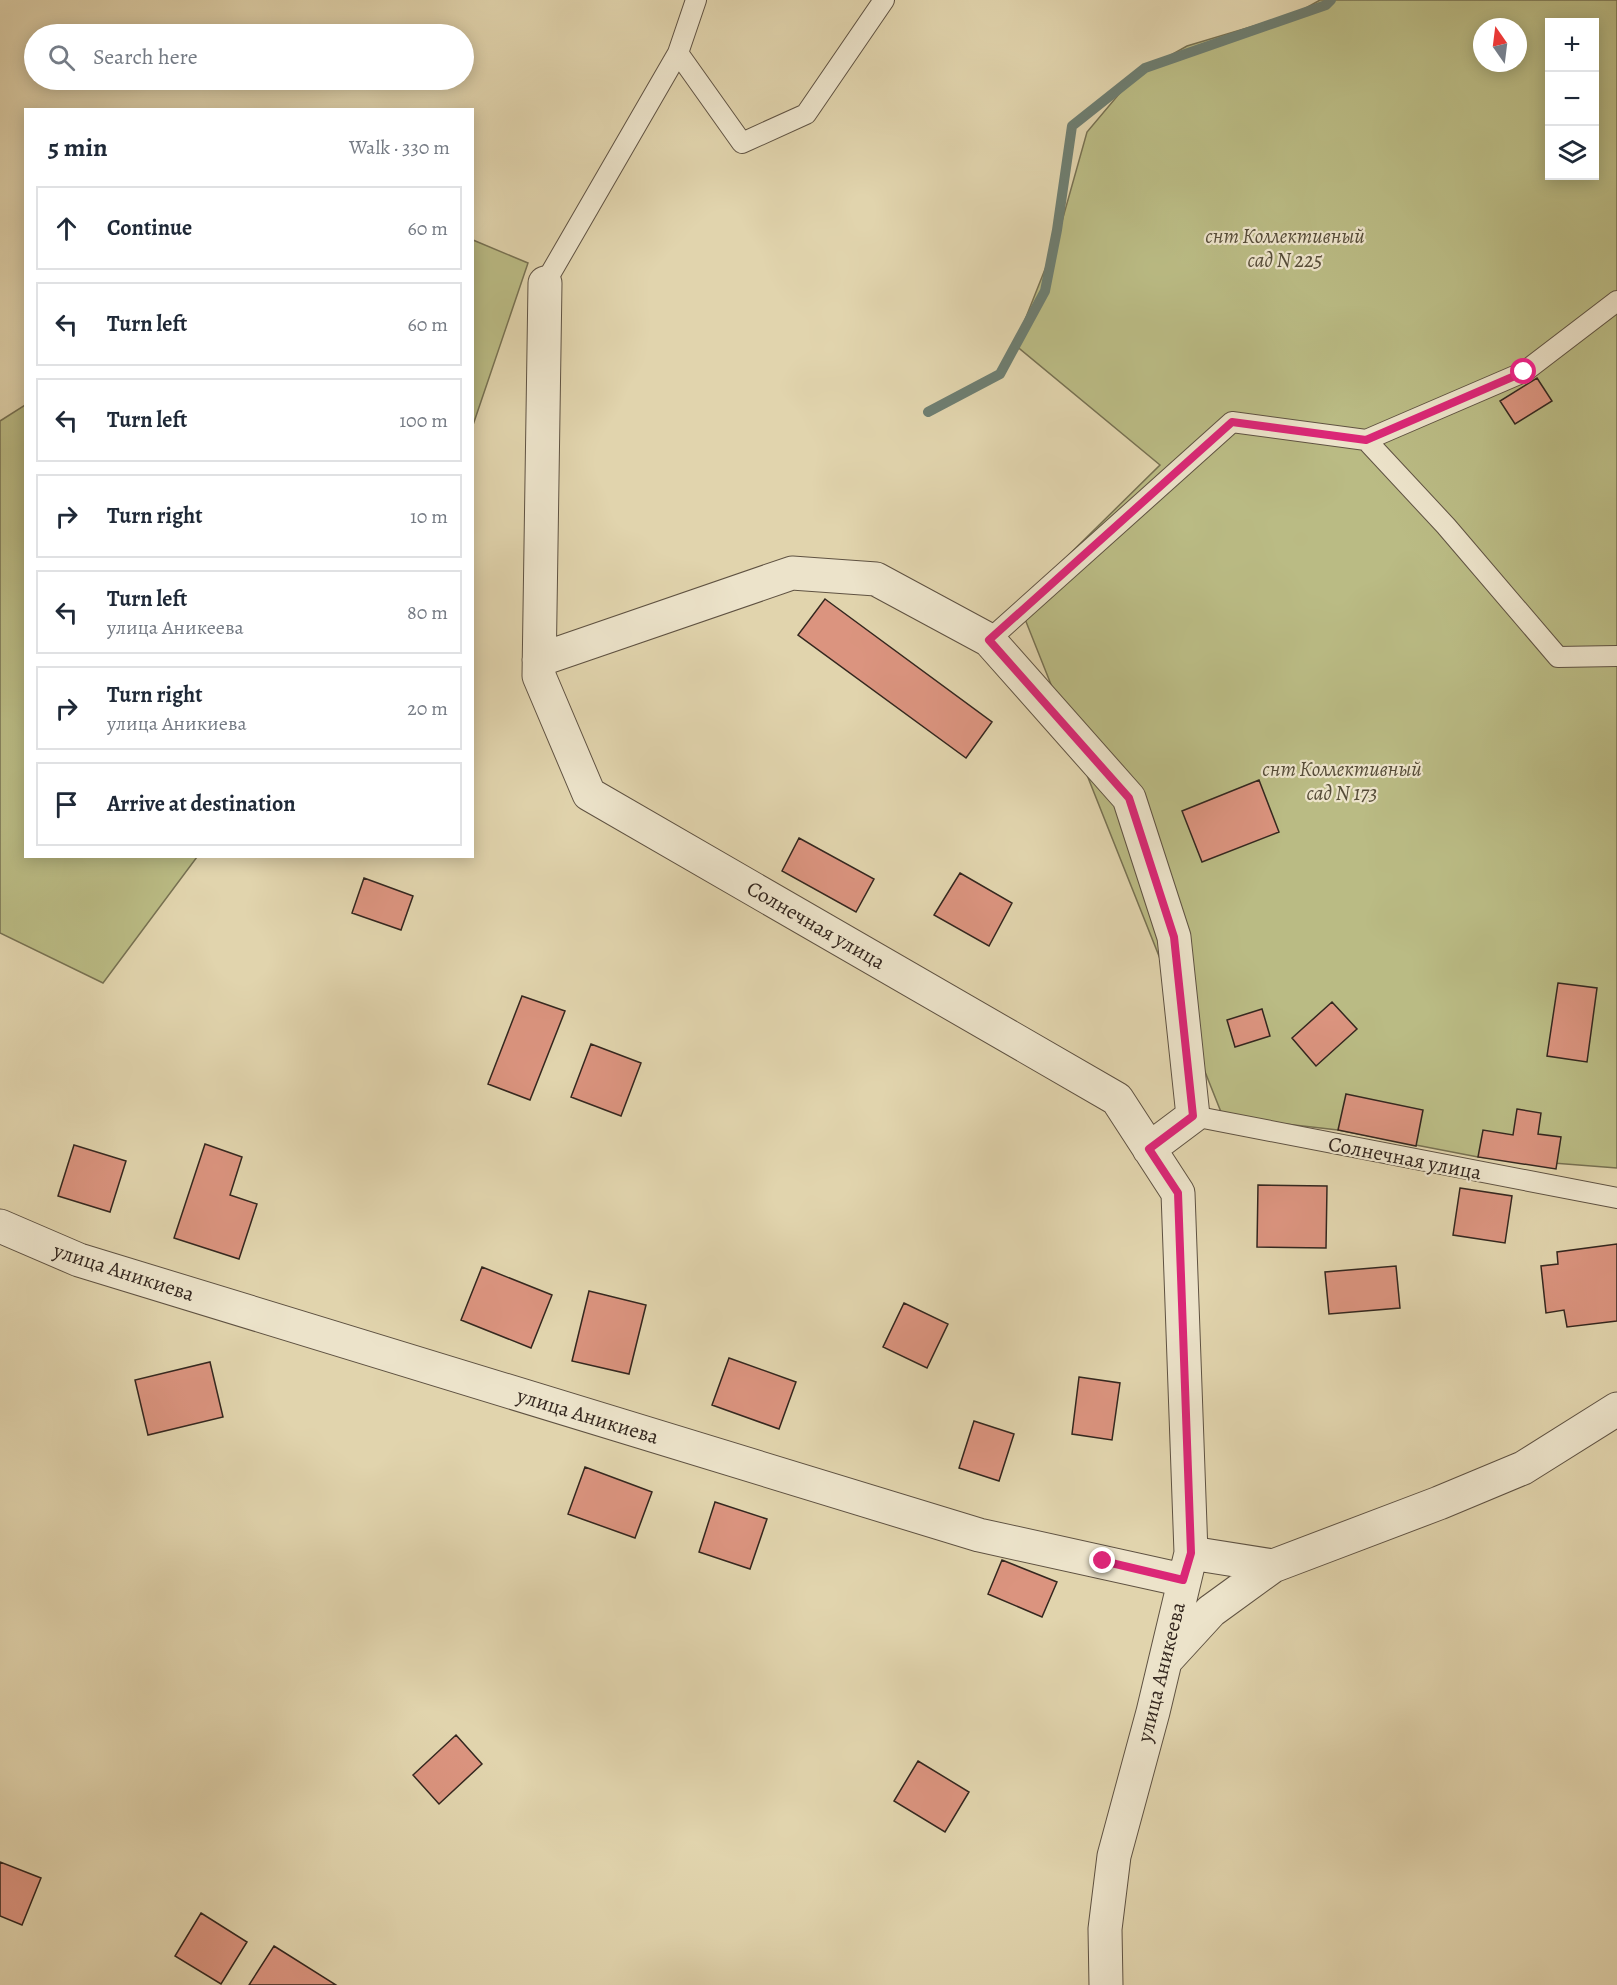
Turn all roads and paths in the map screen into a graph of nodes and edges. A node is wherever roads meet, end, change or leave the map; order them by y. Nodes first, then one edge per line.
1 (696, 0) edge
2 (884, 0) edge
3 (678, 53) junction
4 (545, 283) joint
5 (1617, 301) edge
6 (1366, 440) junction
7 (989, 640) junction
8 (1617, 656) edge
9 (539, 660) junction
10 (1193, 1116) junction
11 (1149, 1149) junction
12 (1617, 1198) edge
13 (0, 1226) edge
14 (1617, 1409) edge
15 (1273, 1566) junction
16 (1187, 1567) junction
17 (1164, 1662) junction
18 (1106, 1985) edge

1 - 3 lane
2 - 3 lane
3 - 4 lane
4 - 9 street, Солнечная улица
5 - 6 lane
6 - 7 lane
6 - 8 lane
7 - 9 street
7 - 10 street
9 - 11 street, Солнечная улица
10 - 11 street
10 - 12 lane, Солнечная улица
11 - 16 street, улица Аникеева
13 - 16 street, улица Аникиева
14 - 15 street
15 - 16 street, улица Аникиева
15 - 17 street
16 - 17 street, улица Аникеева
17 - 18 street, улица Аникеева

